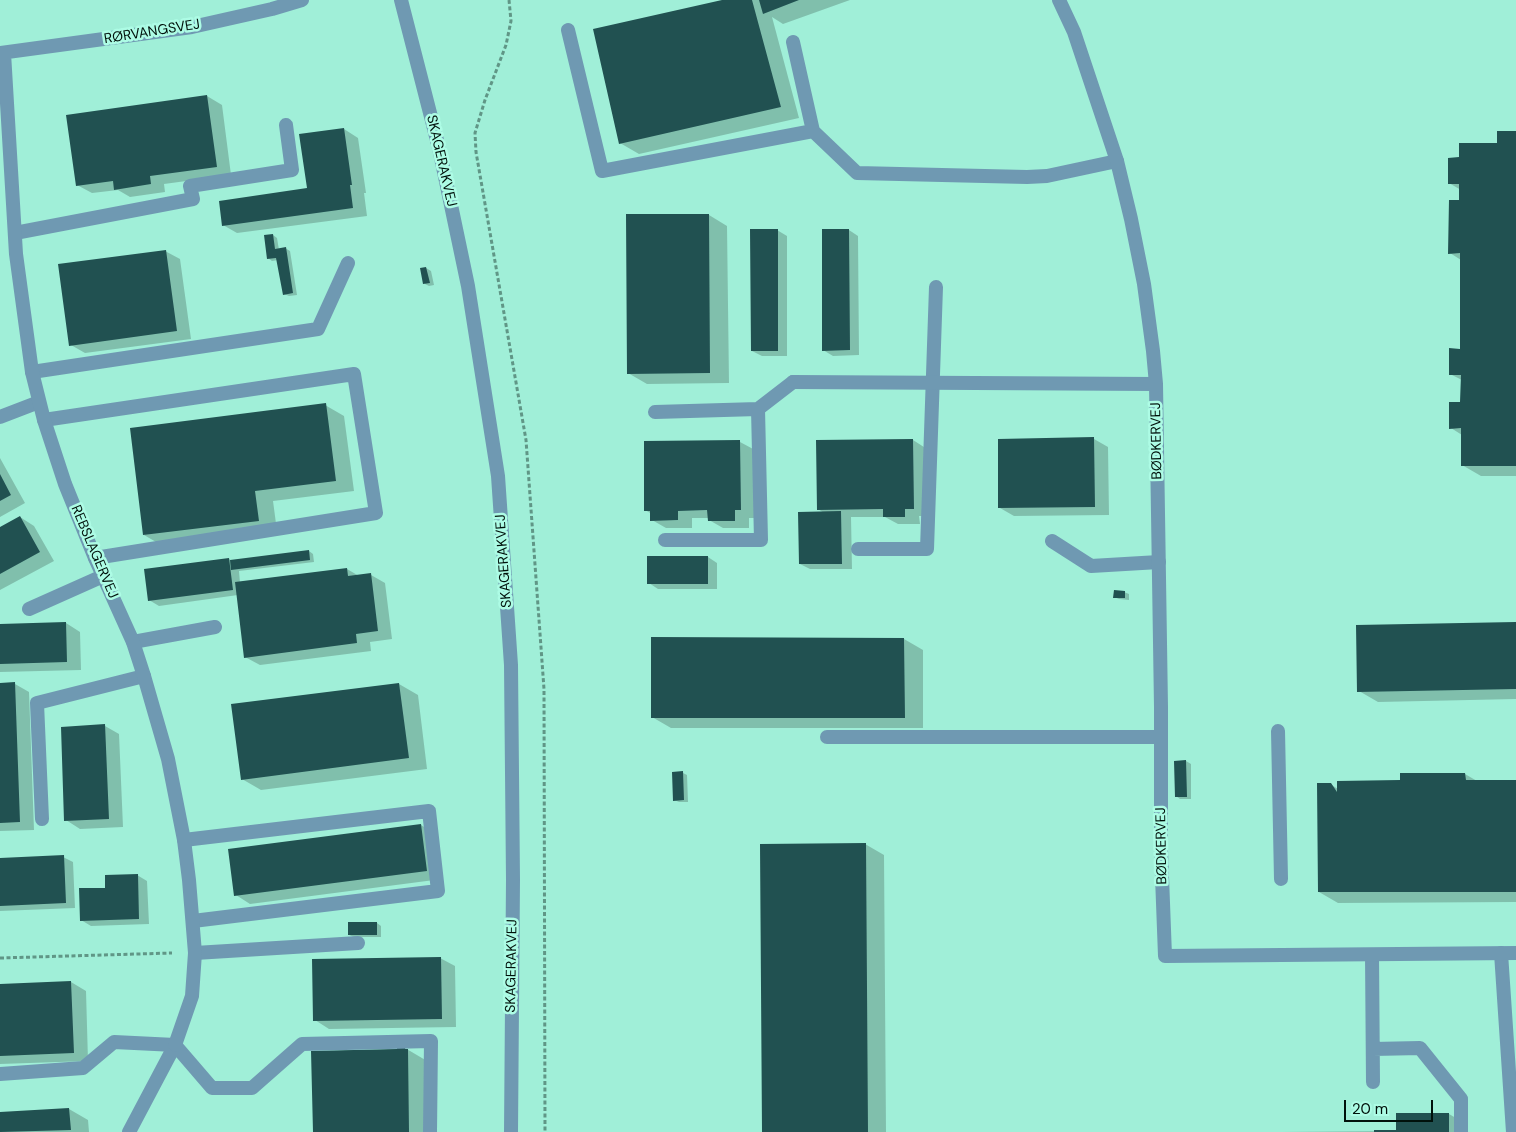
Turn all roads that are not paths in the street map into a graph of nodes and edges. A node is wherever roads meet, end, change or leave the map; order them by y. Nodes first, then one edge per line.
1 (302, 0) edge
2 (402, 0) edge
3 (1059, 0) edge
4 (270, 5) edge
5 (568, 30) dead end
6 (793, 42) dead end
7 (2, 53) edge
8 (286, 125) dead end
9 (813, 131) junction
10 (1117, 161) junction
11 (15, 234) junction
12 (348, 263) dead end
13 (936, 287) dead end
14 (32, 372) junction
15 (933, 383) junction
16 (1156, 384) junction
17 (39, 402) junction
18 (758, 409) junction
19 (655, 412) dead end
20 (0, 417) edge
21 (44, 420) junction
22 (665, 540) dead end
23 (1052, 541) dead end
24 (858, 549) dead end
25 (95, 558) junction
26 (1159, 562) junction
27 (103, 576) junction
28 (29, 609) dead end
29 (214, 627) dead end
30 (133, 642) junction
31 (144, 676) junction
32 (1278, 731) dead end
33 (1161, 737) junction
34 (827, 738) dead end
35 (42, 819) dead end
36 (184, 840) junction
37 (1281, 879) dead end
38 (193, 920) junction
39 (358, 944) dead end
40 (195, 953) junction
41 (1500, 953) junction
42 (1516, 953) edge
43 (1372, 955) junction
44 (175, 1045) junction
45 (1373, 1049) junction
46 (0, 1074) edge
47 (1374, 1082) dead end
48 (130, 1132) edge
49 (430, 1132) edge
50 (511, 1132) edge
51 (1461, 1132) edge
52 (1513, 1132) edge

1 - 4 street, RØRVANGSVEJ
2 - 50 street, SKAGERAKVEJ
3 - 10 street, BØDKERVEJ
4 - 7 street, RØRVANGSVEJ
5 - 9 street
6 - 9 street
7 - 11 street, REBSLAGERVEJ
8 - 11 street
9 - 10 street
10 - 16 street, BØDKERVEJ
11 - 14 street, REBSLAGERVEJ
12 - 14 street
13 - 15 street
14 - 17 street, REBSLAGERVEJ
15 - 16 street, BØDKERVEJ
15 - 18 street, BØDKERVEJ
15 - 24 street
16 - 26 street, BØDKERVEJ
17 - 20 street
17 - 21 street, REBSLAGERVEJ
18 - 19 street
18 - 22 street
21 - 25 street, REBSLAGERVEJ
21 - 25 street
23 - 26 street
25 - 27 street, REBSLAGERVEJ
26 - 33 street, BØDKERVEJ
27 - 28 street
27 - 30 street, REBSLAGERVEJ
29 - 30 street
30 - 31 street, REBSLAGERVEJ
31 - 35 street
31 - 36 street, REBSLAGERVEJ
32 - 37 street
33 - 34 street
33 - 43 street, BØDKERVEJ
36 - 38 street, REBSLAGERVEJ
36 - 38 street
38 - 40 street, REBSLAGERVEJ
39 - 40 street
40 - 44 street, REBSLAGERVEJ
41 - 42 street, BØDKERVEJ
41 - 43 street, BØDKERVEJ
41 - 52 street
43 - 45 street
44 - 46 street
44 - 48 street, REBSLAGERVEJ
44 - 49 street
45 - 47 street
45 - 51 street

